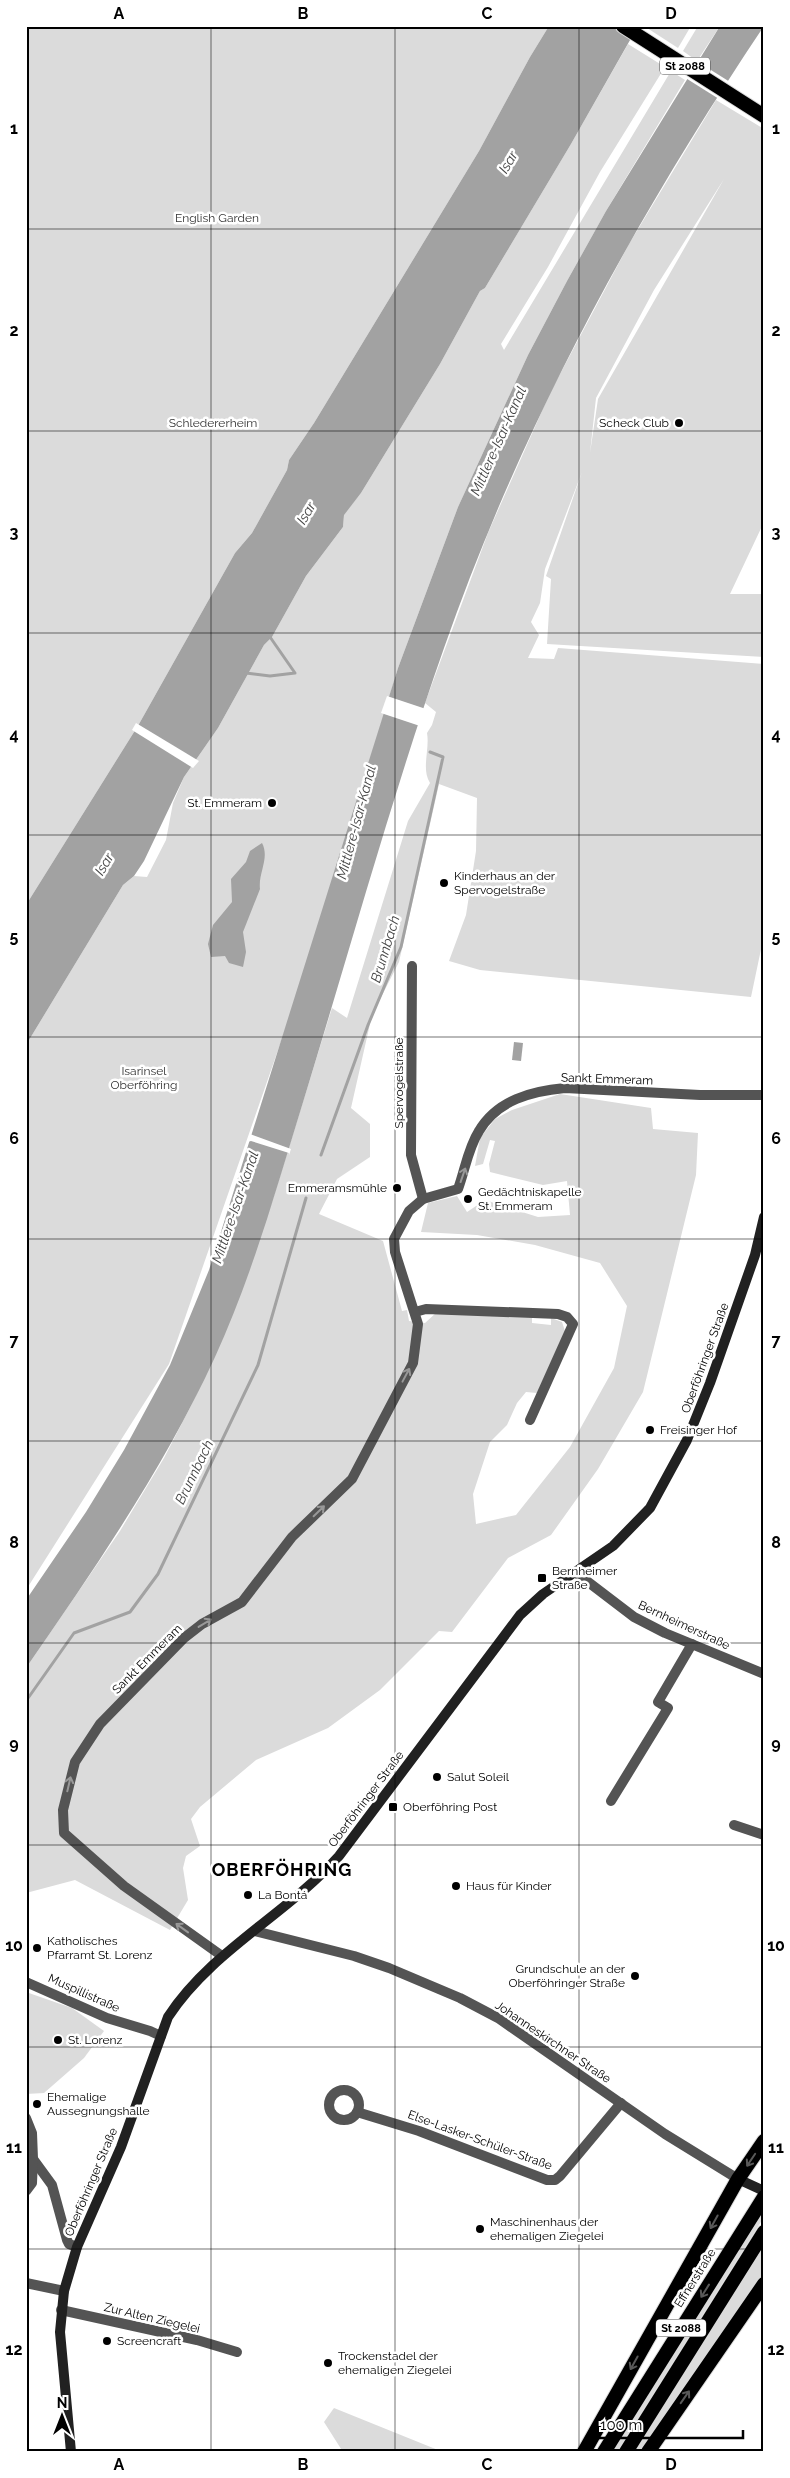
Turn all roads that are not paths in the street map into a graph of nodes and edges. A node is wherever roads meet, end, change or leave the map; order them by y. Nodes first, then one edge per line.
1 (623, 26) edge
2 (763, 115) edge
3 (412, 966) dead end
4 (764, 1095) edge
5 (423, 1200) junction
6 (764, 1217) edge
7 (415, 1312) junction
8 (530, 1420) dead end
9 (575, 1572) junction
10 (692, 1644) junction
11 (764, 1674) edge
12 (611, 1801) dead end
13 (734, 1825) dead end
14 (764, 1835) edge
15 (255, 1931) junction
16 (222, 1956) junction
17 (26, 1982) edge
18 (160, 2036) junction
19 (621, 2104) junction
20 (357, 2112) dead end
21 (26, 2118) edge
22 (764, 2142) edge
23 (33, 2159) junction
24 (738, 2179) junction
25 (26, 2191) edge
26 (764, 2191) edge
27 (764, 2196) edge
28 (764, 2232) edge
29 (77, 2247) junction
30 (26, 2283) edge
31 (764, 2284) edge
32 (64, 2291) junction
33 (60, 2310) junction
34 (237, 2352) dead end
35 (71, 2452) edge
36 (584, 2452) edge
37 (604, 2452) edge
38 (626, 2452) edge
39 (648, 2452) edge

1 - 2 highway, St 2088
3 - 5 street, Spervogelstraße
5 -> 4 street, Sankt Emmeram
5 - 7 street, Sankt Emmeram
6 - 9 main road, Oberföhringer Straße
7 - 8 street
16 -> 7 street, Sankt Emmeram
9 - 10 street, Bernheimerstraße
9 - 15 main road, Oberföhringer Straße
10 - 11 street, Bernheimerstraße
10 - 12 street
13 - 14 street
15 - 16 main road, Oberföhringer Straße
15 - 19 street, Johanneskirchner Straße
16 - 18 main road, Oberföhringer Straße
17 - 18 street, Muspillistraße
18 - 29 main road, Oberföhringer Straße
19 - 20 street, Else-Lasker-Schüler-Straße
19 - 24 street, Johanneskirchner Straße
21 - 23 street
22 -> 24 highway
23 - 25 street
23 - 29 street
24 - 26 main road, Johanneskirchner Straße
24 -> 36 highway
27 -> 37 highway, Effnerstraße / St 2088
28 - 38 highway, St 2088
29 - 32 main road, Oberföhringer Straße
30 - 32 street
39 -> 31 highway
32 - 33 main road, Oberföhringer Straße
33 - 34 street, Zur Alten Ziegelei
33 - 35 main road, Oberföhringer Straße

